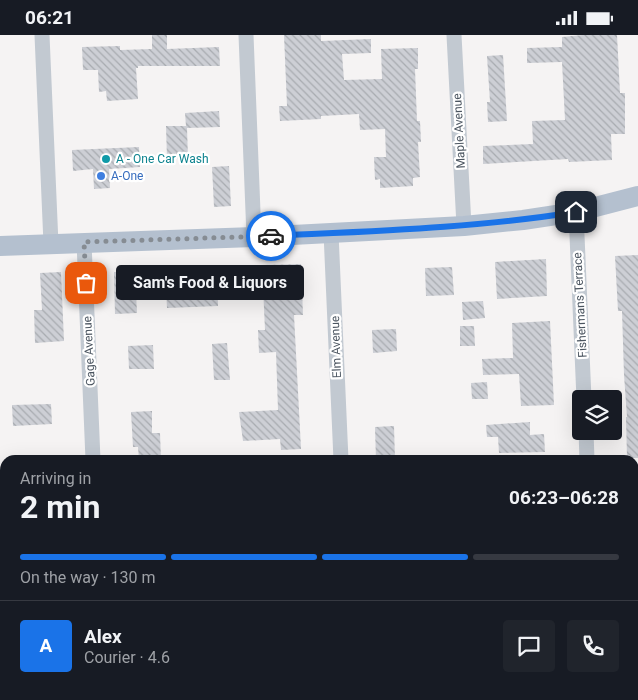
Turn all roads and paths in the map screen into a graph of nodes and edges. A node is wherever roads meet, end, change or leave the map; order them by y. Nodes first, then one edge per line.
1 (42, 35) edge
2 (246, 35) edge
3 (454, 35) edge
4 (638, 196) edge
5 (576, 212) junction
6 (464, 226) junction
7 (331, 233) junction
8 (254, 237) junction
9 (84, 242) junction
10 (51, 244) junction
11 (0, 246) edge
12 (584, 390) edge
13 (586, 440) edge
14 (94, 455) edge
15 (340, 455) edge
16 (587, 455) edge
17 (583, 700) edge
18 (598, 700) edge

1 - 10 street
2 - 8 street
3 - 6 street, Maple Avenue
4 - 5 main road
5 - 6 main road
5 - 12 street, Fishermans Terrace
6 - 7 main road
7 - 8 main road
7 - 15 street, Elm Avenue
8 - 9 main road
9 - 10 main road
9 - 14 street, Gage Avenue
10 - 11 main road
13 - 16 street
17 - 18 street

